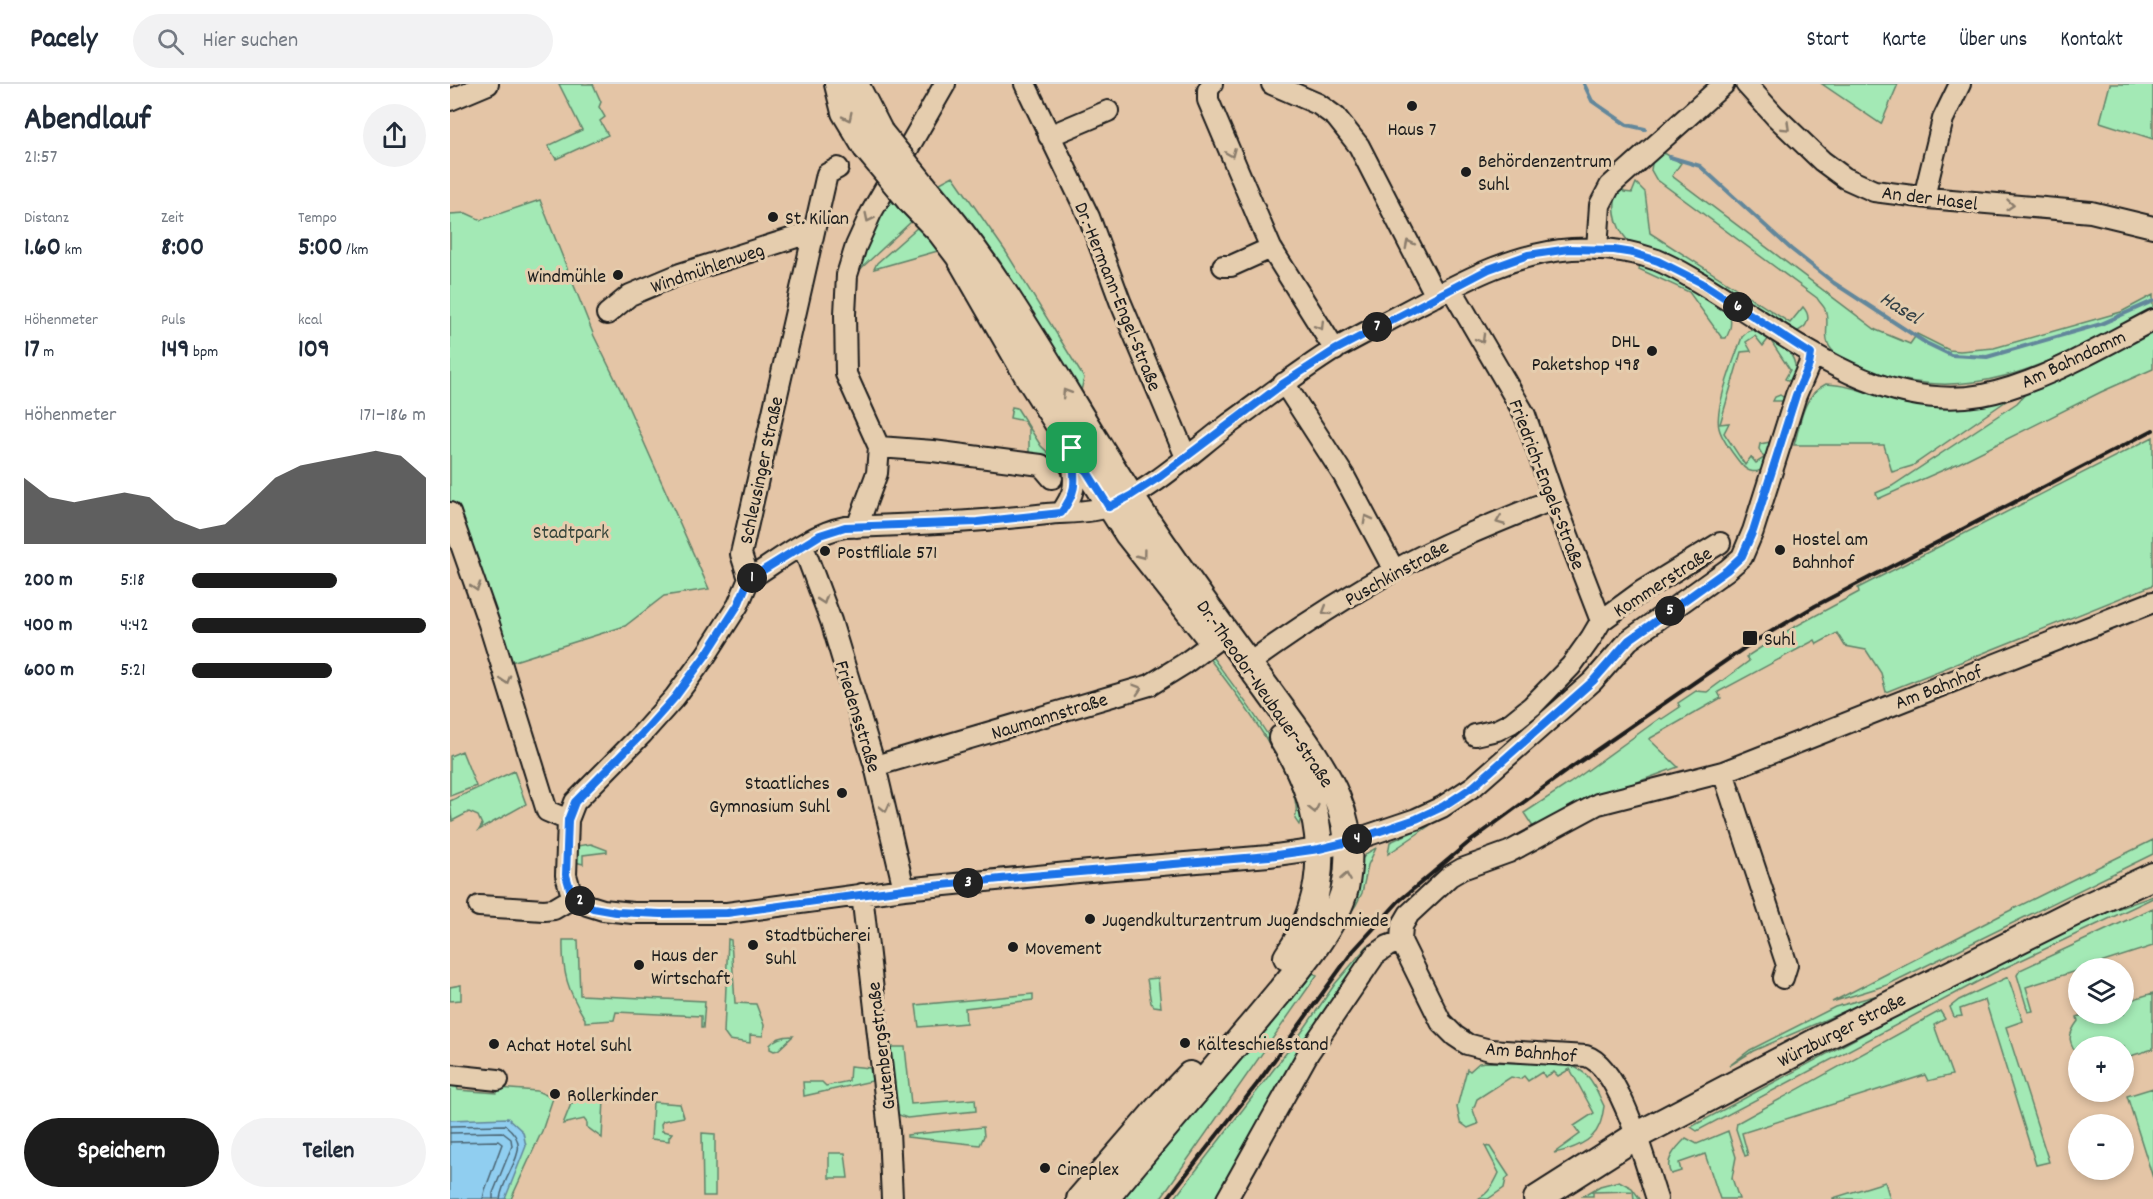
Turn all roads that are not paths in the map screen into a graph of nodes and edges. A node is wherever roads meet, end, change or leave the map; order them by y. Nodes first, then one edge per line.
1 (488, 84) edge
2 (838, 84) edge
3 (855, 84) edge
4 (945, 84) edge
5 (1025, 84) edge
6 (1272, 84) edge
7 (1724, 84) edge
8 (1746, 84) edge
9 (1960, 84) edge
10 (1210, 92) edge
11 (450, 100) edge
12 (1108, 111) dead end
13 (1048, 136) junction
14 (873, 140) junction
15 (838, 168) dead end
16 (916, 193) junction
17 (1924, 197) junction
18 (2153, 227) edge
19 (812, 232) junction
20 (1271, 248) junction
21 (1597, 249) junction
22 (1223, 266) dead end
23 (1443, 292) junction
24 (607, 314) dead end
25 (2153, 320) edge
26 (1335, 350) junction
27 (1811, 354) junction
28 (1284, 383) junction
29 (879, 447) junction
30 (1072, 448) junction
31 (1186, 457) junction
32 (1052, 478) dead end
33 (1554, 499) junction
34 (1119, 501) junction
35 (450, 513) edge
36 (1061, 513) junction
37 (857, 527) junction
38 (1720, 543) dead end
39 (803, 546) junction
40 (1394, 570) junction
41 (749, 579) junction
42 (2153, 602) edge
43 (1601, 621) junction
44 (1214, 642) junction
45 (1248, 664) junction
46 (1475, 735) dead end
47 (875, 766) junction
48 (1723, 772) junction
49 (568, 820) junction
50 (1348, 842) junction
51 (1319, 849) junction
52 (2153, 876) edge
53 (904, 889) junction
54 (862, 894) junction
55 (576, 896) junction
56 (479, 906) dead end
57 (1401, 941) junction
58 (1783, 978) dead end
59 (455, 1075) edge
60 (498, 1080) dead end
61 (1636, 1136) junction
62 (892, 1199) edge
63 (1080, 1199) edge
64 (1105, 1199) edge
65 (1227, 1199) edge
66 (1537, 1199) edge
67 (1657, 1199) edge

1 - 11 street
2 -> 14 main road
3 - 14 main road
4 -> 29 street
5 - 13 street, Dr.-Hermann-Engel-Straße
23 -> 6 street, Friedrich-Engels-Straße
7 - 21 street
8 -> 17 street, An der Hasel
9 - 17 street
10 -> 20 street
12 - 13 street
13 - 31 street, Dr.-Hermann-Engel-Straße
14 - 16 main road, bridge
15 - 19 street, Schleusinger Straße
16 - 30 main road, Dr.-Theodor-Neubauer-Straße
34 -> 16 main road, Dr.-Theodor-Neubauer-Straße
17 -> 18 street, An der Hasel
19 - 24 street, Windmühlenweg
19 - 41 street, Schleusinger Straße
20 - 22 street
20 -> 26 street
21 - 23 street, Am Bahndamm
21 - 27 street, Am Bahndamm
23 - 26 street, Am Bahndamm
23 -> 33 street, Friedrich-Engels-Straße
25 - 27 street, Am Bahndamm
26 - 28 street, Am Bahndamm
27 - 50 street
28 - 31 street, Am Bahndamm
40 -> 28 street
29 - 32 street
29 - 37 street
30 - 34 main road, Dr.-Theodor-Neubauer-Straße
30 - 36 street, Dr.-Theodor-Neubauer-Straße
31 - 34 street, Am Bahndamm
33 -> 40 street, Puschkinstraße
33 - 43 street, Friedrich-Engels-Straße
34 - 36 street
34 -> 44 main road, Dr.-Theodor-Neubauer-Straße
34 - 45 main road, Dr.-Theodor-Neubauer-Straße
35 -> 49 street
36 - 37 street
37 - 39 street
38 - 43 street, Kommerstraße
39 - 41 street
39 -> 47 street, Friedensstraße
40 -> 45 street, Puschkinstraße
41 - 49 street
42 - 48 street, Am Bahnhof
43 - 46 street, Kommerstraße
47 -> 44 street, Naumannstraße
44 -> 51 main road, Dr.-Theodor-Neubauer-Straße
45 - 50 main road, Dr.-Theodor-Neubauer-Straße
47 -> 53 street, Friedensstraße
48 - 57 street, Am Bahnhof
48 - 58 street
49 - 55 street
50 - 51 street
64 -> 50 main road, Dr.-Theodor-Neubauer-Straße
51 - 53 street
51 - 63 main road, Dr.-Theodor-Neubauer-Straße
52 - 61 main road, Würzburger Straße
53 - 54 street
54 - 55 street
54 - 62 street, Gutenbergstraße
55 - 56 street
57 - 61 street, Am Bahnhof
57 - 65 street
59 - 60 street
61 - 66 main road, Würzburger Straße
61 - 67 street, Am Bahnhof

